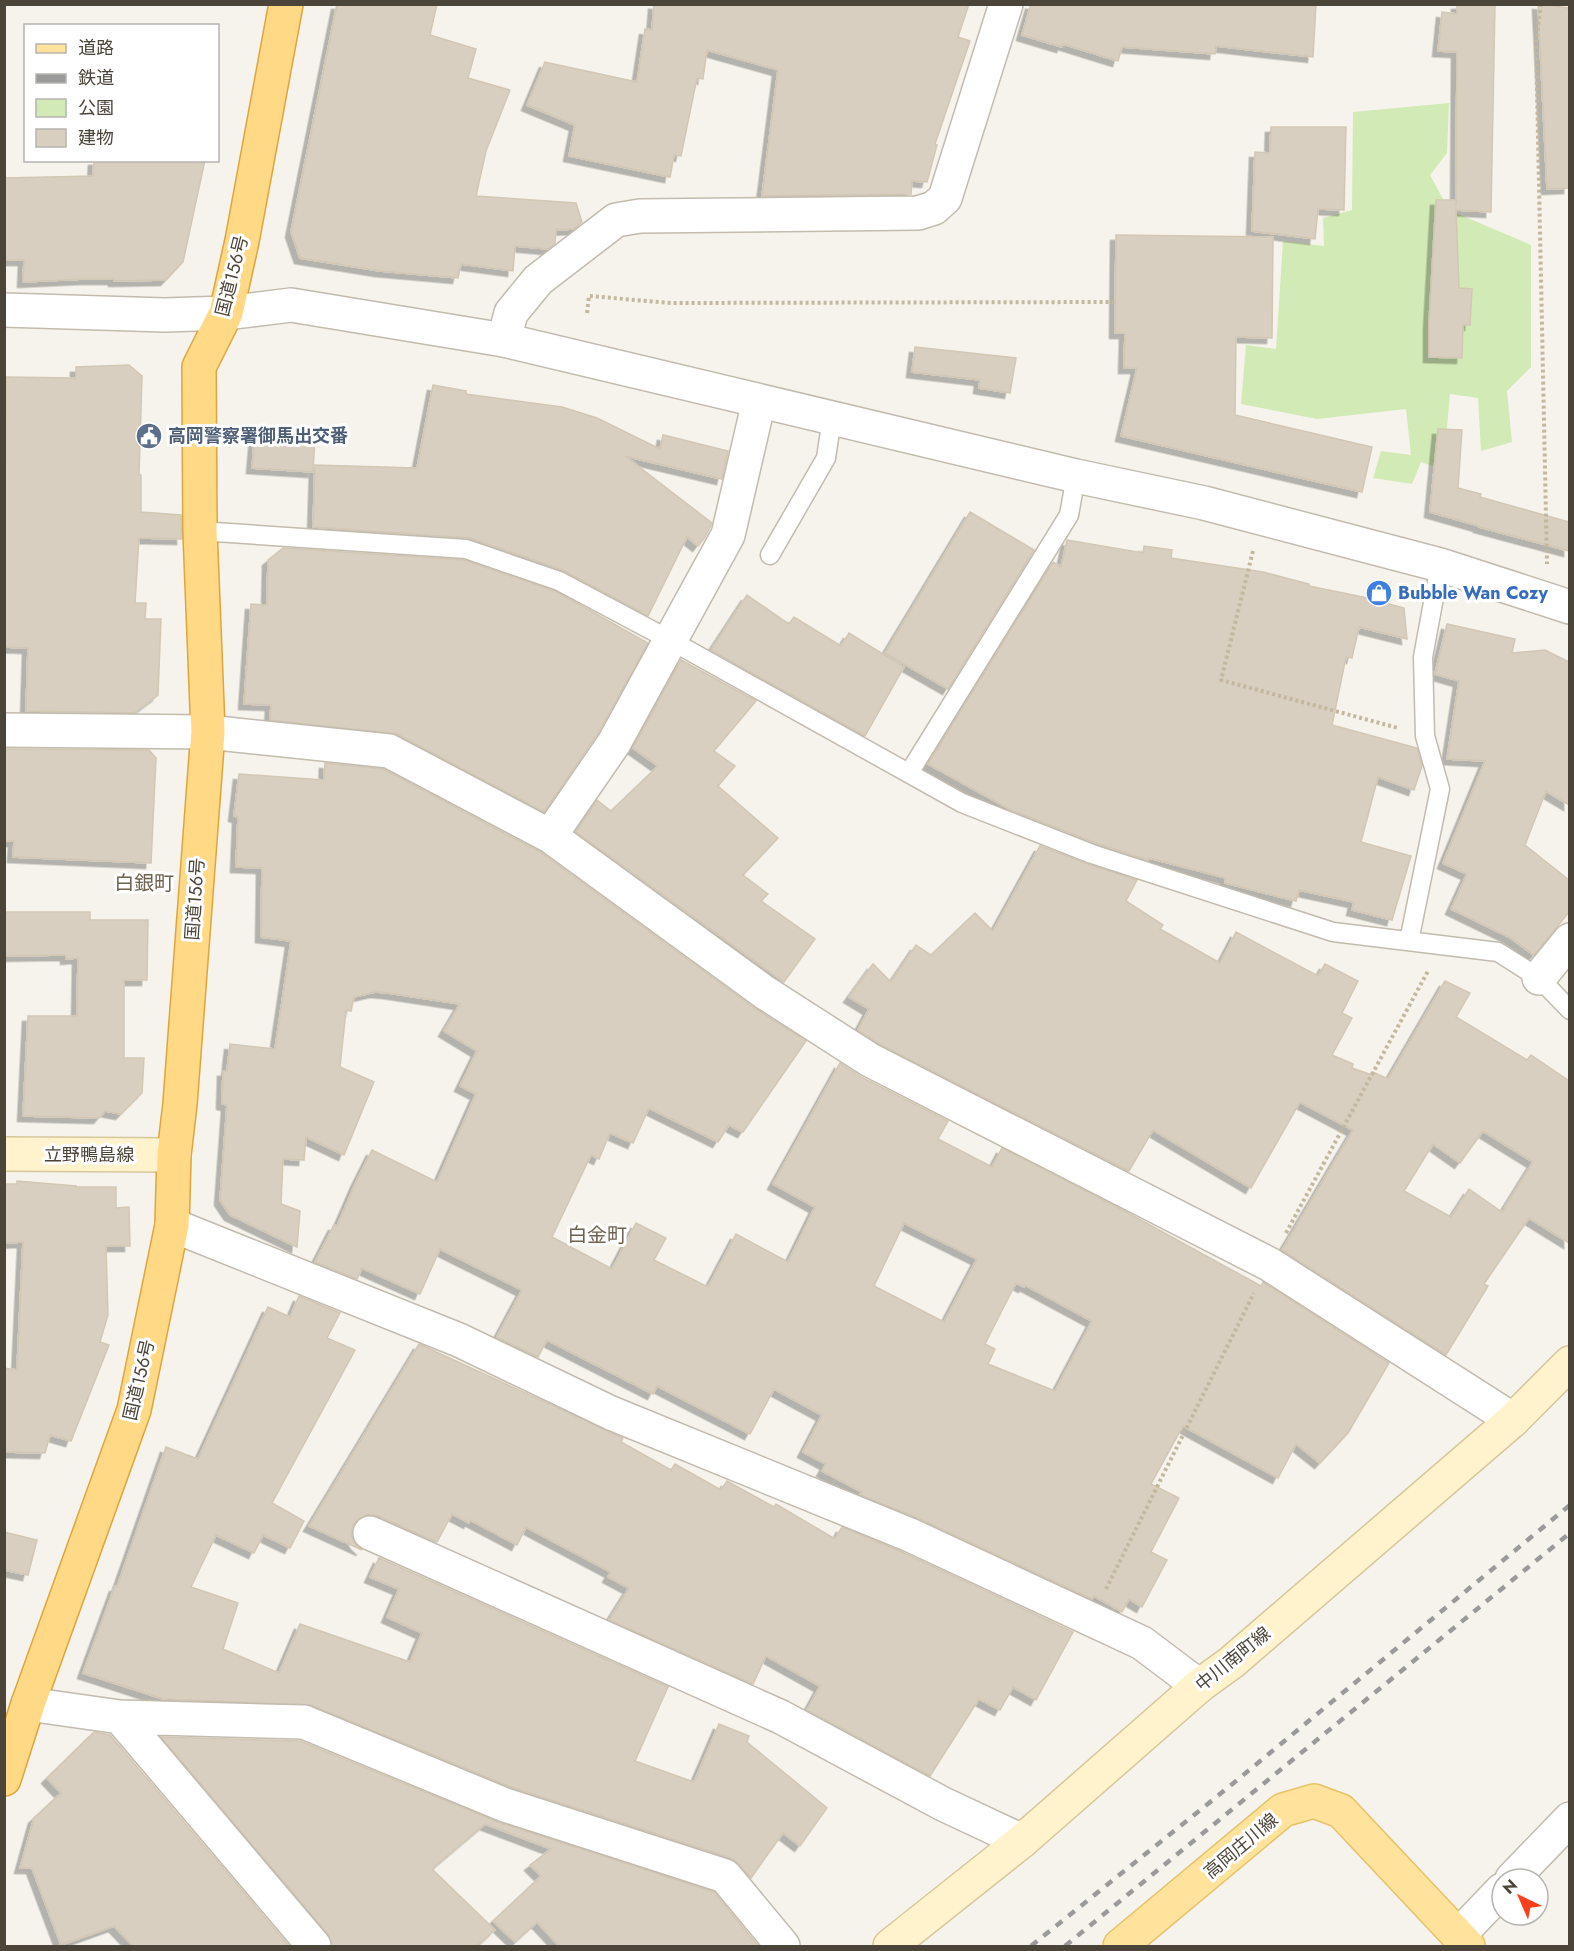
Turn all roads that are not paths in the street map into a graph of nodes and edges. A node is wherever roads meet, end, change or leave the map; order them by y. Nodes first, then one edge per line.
1 (286, 4) edge
2 (1006, 4) edge
3 (4, 310) edge
4 (226, 313) junction
5 (504, 340) junction
6 (759, 401) junction
7 (832, 418) junction
8 (1076, 476) junction
9 (200, 531) junction
10 (770, 555) dead end
11 (1440, 565) junction
12 (1559, 604) edge
13 (670, 640) junction
14 (4, 730) edge
15 (208, 732) junction
16 (909, 773) junction
17 (550, 836) junction
18 (1569, 940) edge
19 (1409, 941) junction
20 (1539, 978) junction
21 (1569, 1010) edge
22 (4, 1154) edge
23 (174, 1155) junction
24 (172, 1225) junction
25 (1569, 1363) edge
26 (1513, 1420) junction
27 (370, 1533) dead end
28 (1199, 1686) junction
29 (28, 1704) junction
30 (120, 1717) junction
31 (6, 1772) edge
32 (1569, 1820) edge
33 (1022, 1841) junction
34 (1524, 1867) edge
35 (1490, 1906) edge
36 (1463, 1941) edge
37 (314, 1947) edge
38 (783, 1947) edge
39 (890, 1947) edge
40 (1120, 1947) edge

1 - 4 highway, 国道156号
2 - 5 street
3 - 4 street
4 - 5 street
4 - 9 highway, 国道156号
5 - 6 street
6 - 7 street
6 - 13 street
7 - 8 street
7 - 10 lane
8 - 11 street
8 - 16 lane
9 - 13 lane
9 - 15 highway, 国道156号
11 - 12 street
11 - 19 lane
13 - 16 lane
13 - 17 street
14 - 15 street
15 - 17 street
15 - 23 highway, 国道156号
16 - 19 lane
17 - 26 street
18 - 20 street
19 - 20 lane
20 - 21 lane
22 - 23 main road, 立野鴨島線
23 - 24 highway, 国道156号
24 - 28 street
24 - 29 highway, 国道156号
25 - 26 main road, 中川南町線
26 - 28 main road, 中川南町線
27 - 33 street
28 - 33 main road, 中川南町線
29 - 30 street
29 - 31 highway, 国道156号
30 - 37 street
30 - 38 street
32 - 34 street
33 - 39 main road, 中川南町線
35 - 36 street
36 - 40 main road, 高岡庄川線

